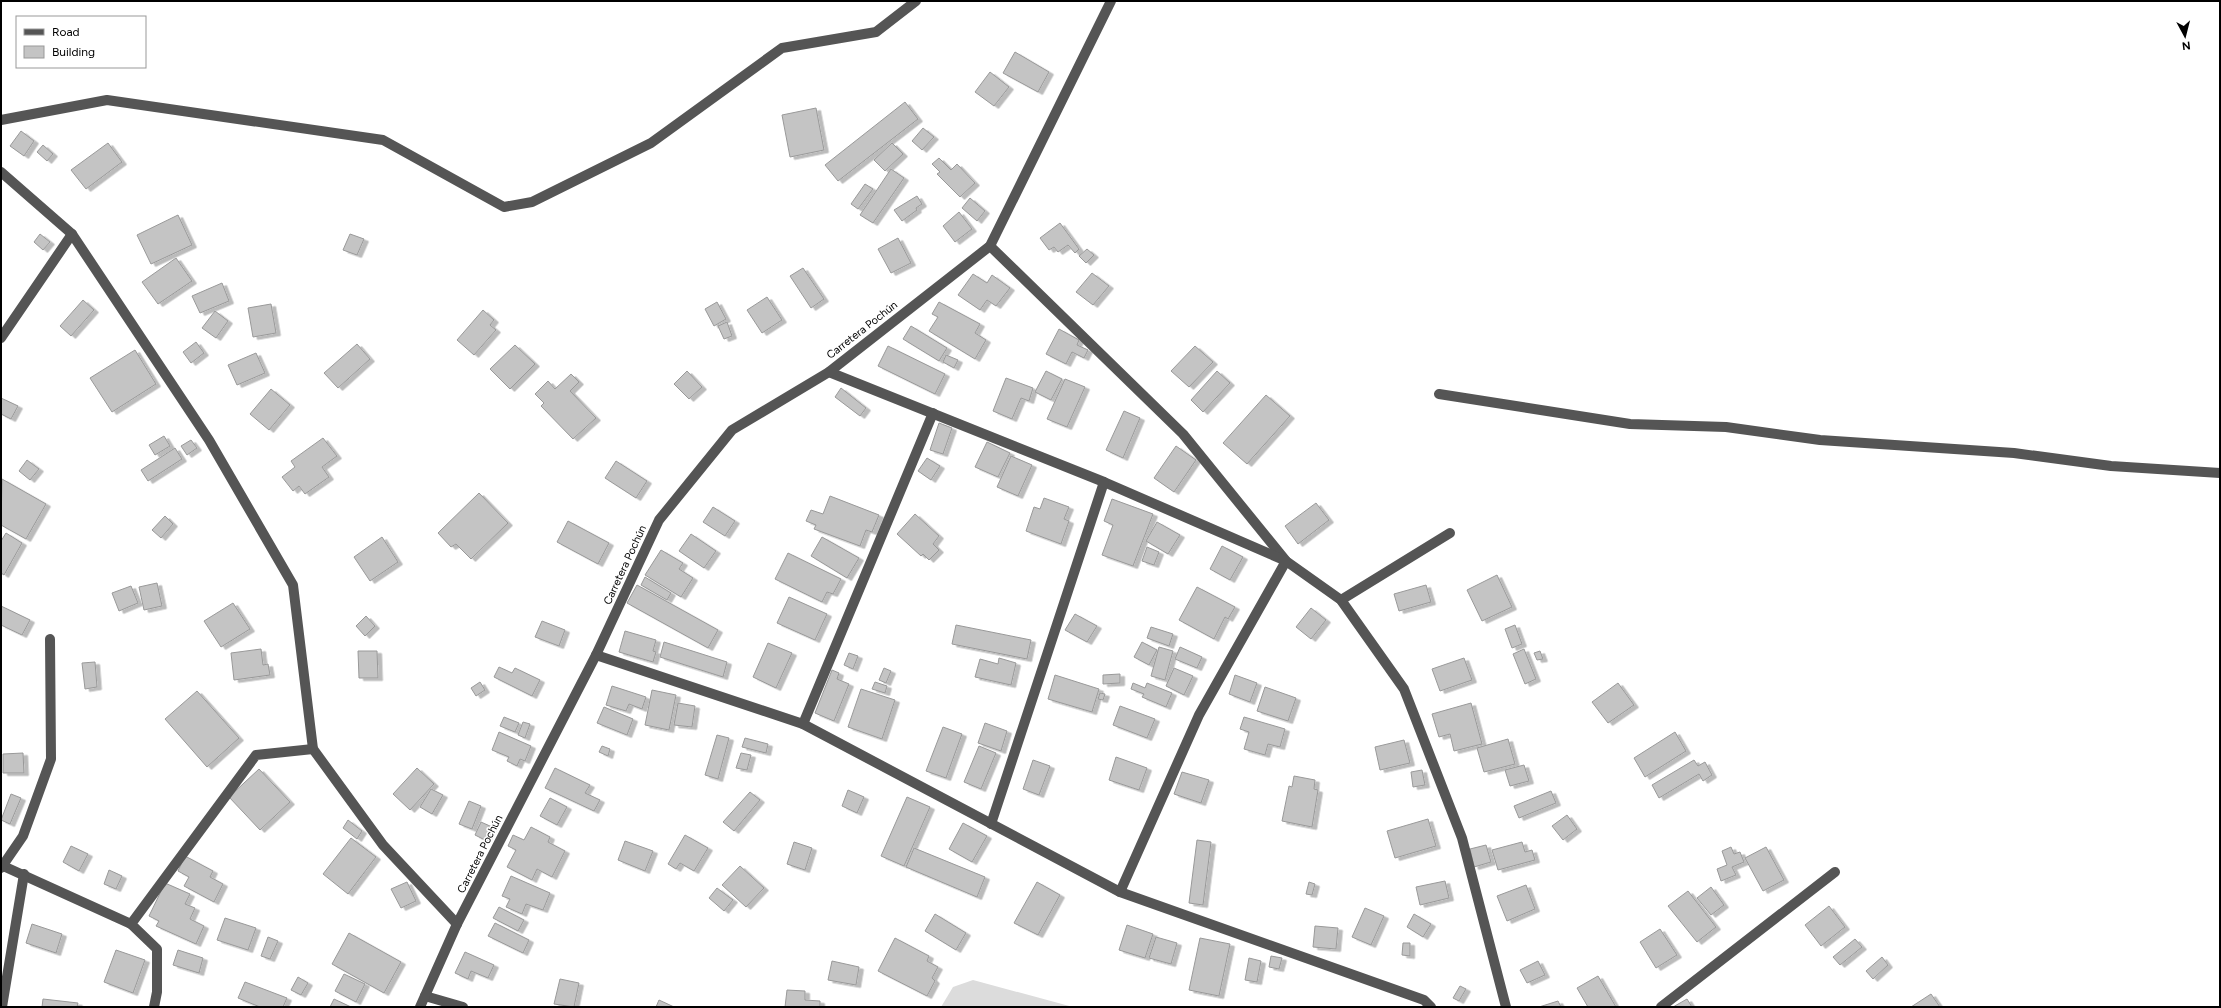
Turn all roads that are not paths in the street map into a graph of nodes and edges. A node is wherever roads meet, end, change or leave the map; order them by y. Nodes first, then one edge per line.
1 (916, 1) edge
2 (1111, 1) edge
3 (1, 120) edge
4 (1, 172) edge
5 (72, 234) junction
6 (990, 246) junction
7 (1, 338) edge
8 (828, 372) junction
9 (1439, 394) dead end
10 (933, 413) junction
11 (2220, 473) edge
12 (1104, 482) junction
13 (1450, 533) dead end
14 (1286, 561) junction
15 (1341, 600) junction
16 (50, 639) dead end
17 (596, 655) junction
18 (803, 724) junction
19 (313, 749) junction
20 (991, 824) junction
21 (2, 866) edge
22 (1835, 872) dead end
23 (24, 874) junction
24 (1120, 892) junction
25 (131, 924) junction
26 (457, 924) junction
27 (425, 996) junction
28 (2, 1007) edge
29 (154, 1007) edge
30 (420, 1007) edge
31 (463, 1007) edge
32 (1431, 1007) edge
33 (1506, 1007) edge
34 (1661, 1007) edge

1 - 3 street
2 - 6 street
4 - 5 street
5 - 7 street
5 - 19 street
6 - 8 street, Carretera Pochún
6 - 14 street
8 - 10 street
8 - 17 street, Carretera Pochún
9 - 11 street
10 - 12 street
10 - 18 street
12 - 14 street
12 - 20 street
13 - 15 street
14 - 15 street
14 - 24 street
15 - 33 street
16 - 21 street
17 - 18 street
17 - 26 street, Carretera Pochún
18 - 20 street
19 - 25 street
19 - 26 street
20 - 24 street
21 - 23 street
22 - 34 street
23 - 25 street
23 - 28 street
24 - 32 street
25 - 29 street
26 - 27 street, Carretera Pochún
27 - 30 street, Carretera Pochún
27 - 31 street

